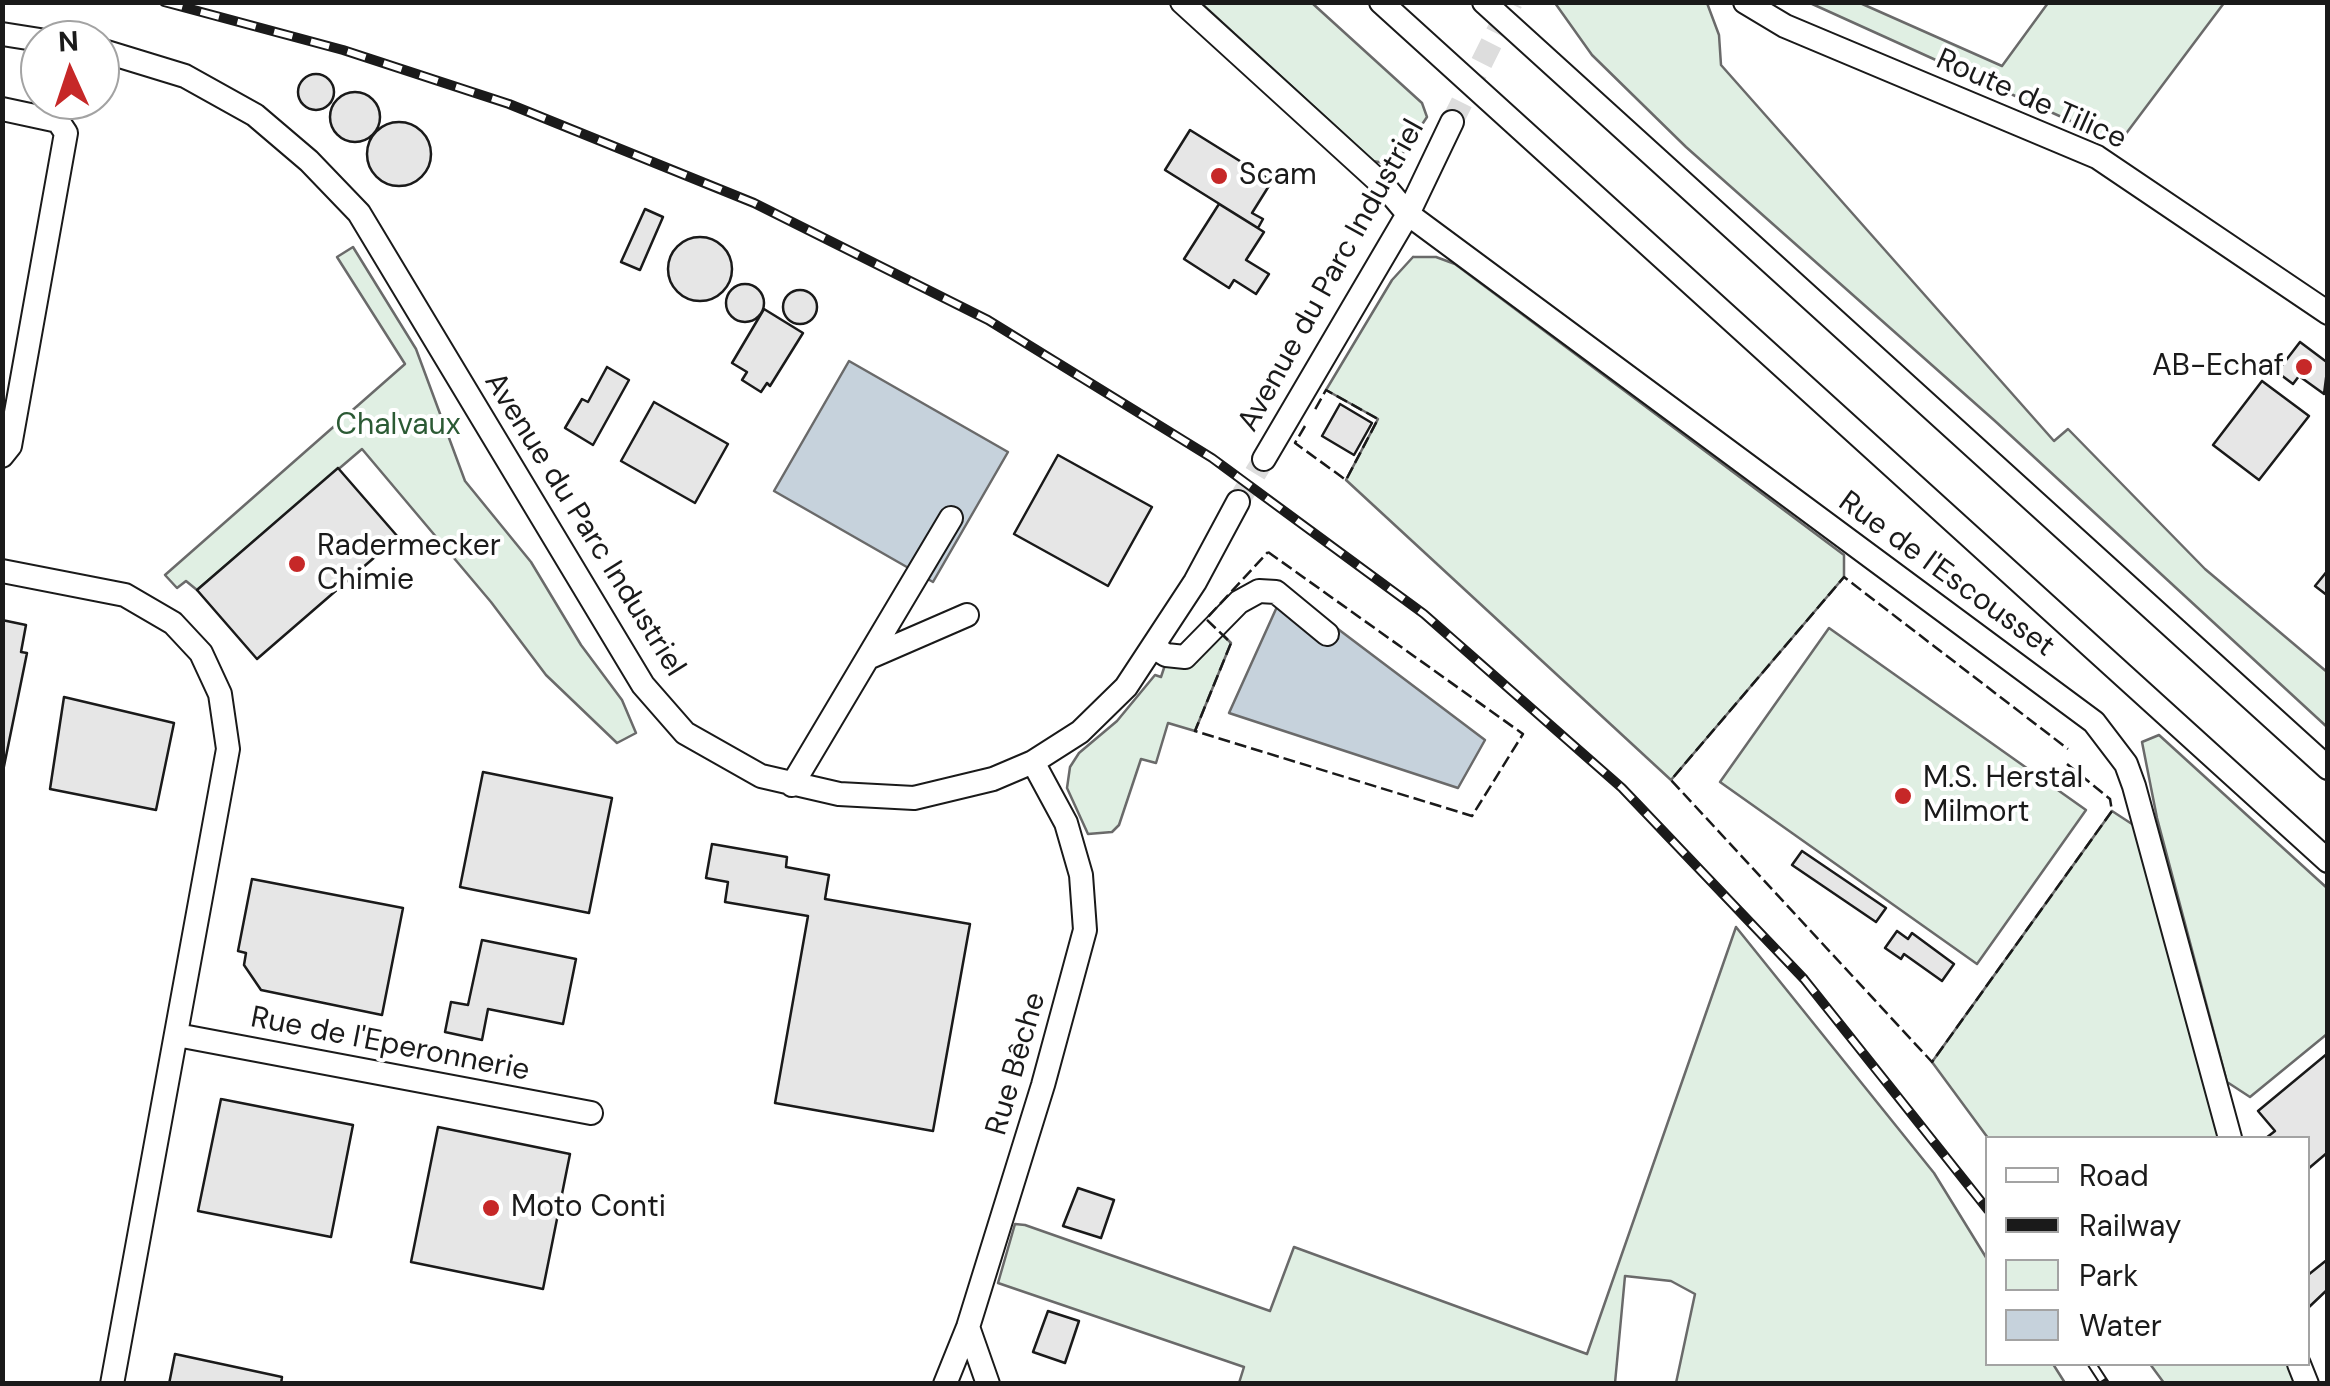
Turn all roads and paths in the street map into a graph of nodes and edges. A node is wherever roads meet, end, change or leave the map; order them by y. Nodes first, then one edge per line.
1 (1182, 2) edge
2 (1381, 2) edge
3 (1484, 2) edge
4 (1745, 2) edge
5 (120, 56) edge
6 (2, 109) edge
7 (1452, 122) tunnel mouth
8 (1408, 214) junction
9 (2328, 313) edge
10 (2, 456) edge
11 (1264, 459) tunnel mouth
12 (1238, 502) tunnel mouth
13 (951, 518) dead end
14 (2, 570) edge
15 (967, 615) dead end
16 (1327, 634) dead end
17 (1155, 648) junction
18 (865, 659) junction
19 (1033, 762) junction
20 (2328, 768) edge
21 (792, 785) junction
22 (2328, 861) edge
23 (177, 1035) junction
24 (591, 1113) dead end
25 (2229, 1136) edge
26 (968, 1327) junction
27 (112, 1384) edge
28 (945, 1384) edge
29 (988, 1384) edge

1 - 8 street, Rue de l'Escousset
2 - 22 street
3 - 20 street
4 - 9 street, Route de Tilice
5 - 21 street, Avenue du Parc Industriel
6 - 10 street
7 - 8 street, Avenue du Parc Industriel
8 - 11 street, Avenue du Parc Industriel
8 - 25 street, Rue de l'Escousset
12 - 17 street, Avenue du Parc Industriel
13 - 18 street
14 - 23 street
15 - 18 street
16 - 17 street
17 - 19 street, Avenue du Parc Industriel
18 - 21 street
19 - 21 street, Avenue du Parc Industriel
19 - 26 street, Rue Bêche
23 - 24 street, Rue de l'Eperonnerie
23 - 27 street
26 - 28 street, Rue Bêche
26 - 29 street

